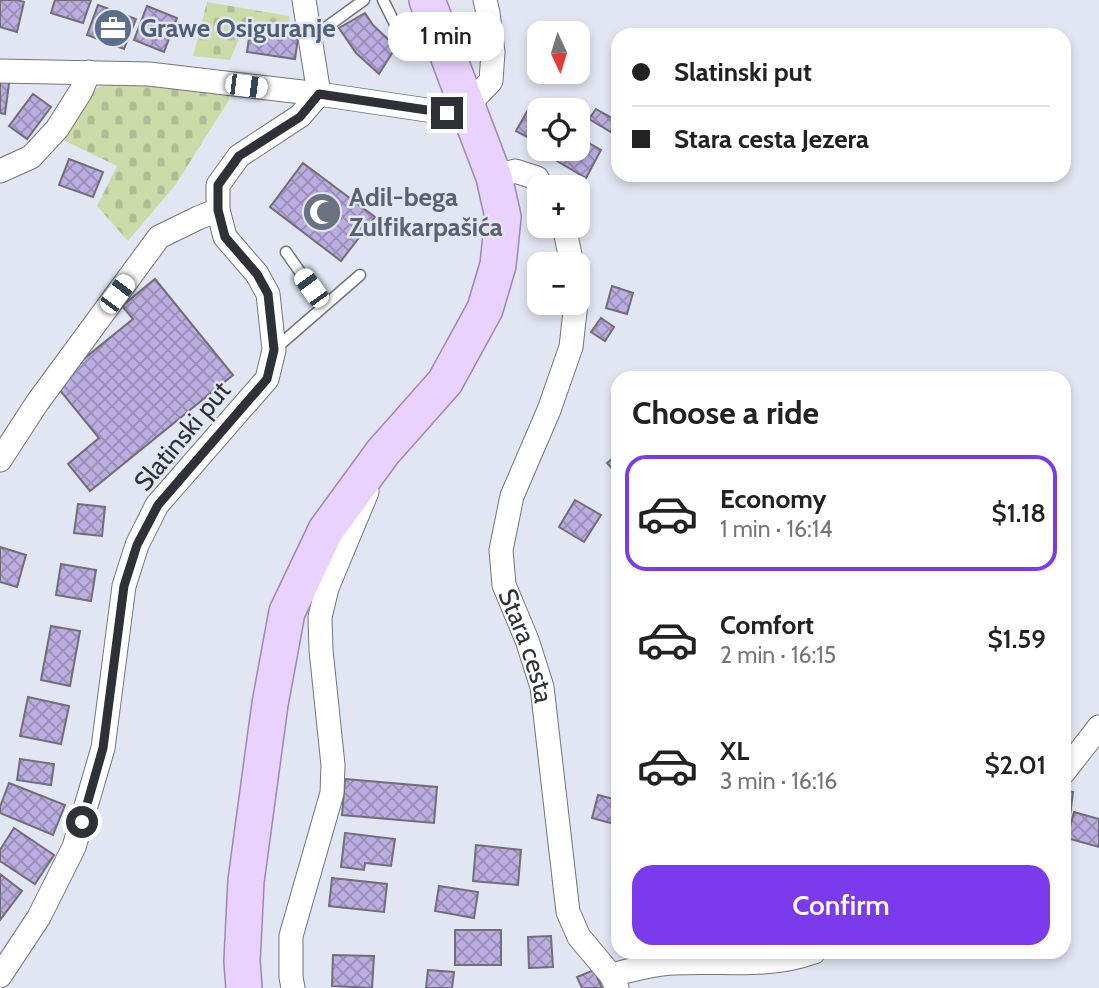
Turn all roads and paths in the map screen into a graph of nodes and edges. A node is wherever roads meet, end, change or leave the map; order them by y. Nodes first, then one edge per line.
1 (304, 0) edge
2 (364, 0) edge
3 (383, 0) edge
4 (427, 0) edge
5 (485, 0) edge
6 (310, 39) junction
7 (405, 44) dead end
8 (0, 71) edge
9 (89, 72) junction
10 (319, 94) junction
11 (468, 106) junction
12 (0, 171) edge
13 (528, 175) edge
14 (494, 177) junction
15 (218, 210) junction
16 (286, 253) dead end
17 (360, 275) dead end
18 (324, 306) junction
19 (575, 315) edge
20 (274, 350) junction
21 (383, 452) junction
22 (0, 460) edge
23 (1099, 727) edge
24 (1071, 763) edge
25 (790, 959) edge
26 (0, 976) edge
27 (614, 982) edge
28 (244, 988) edge
29 (293, 988) edge

1 - 6 street
2 - 6 lane
3 - 7 lane
4 - 11 main road
5 - 11 street
6 - 10 street
8 - 9 street
9 - 10 street
9 - 12 street
10 - 11 street
10 - 15 street, Slatinski put
11 - 14 main road
13 - 14 street
14 - 21 main road
15 - 20 street, Slatinski put
15 - 22 street
16 - 18 lane
17 - 18 lane
18 - 20 lane
19 - 27 street, Stara cesta
20 - 26 street, Slatinski put
21 - 28 main road
21 - 29 street
23 - 24 street
25 - 27 street

